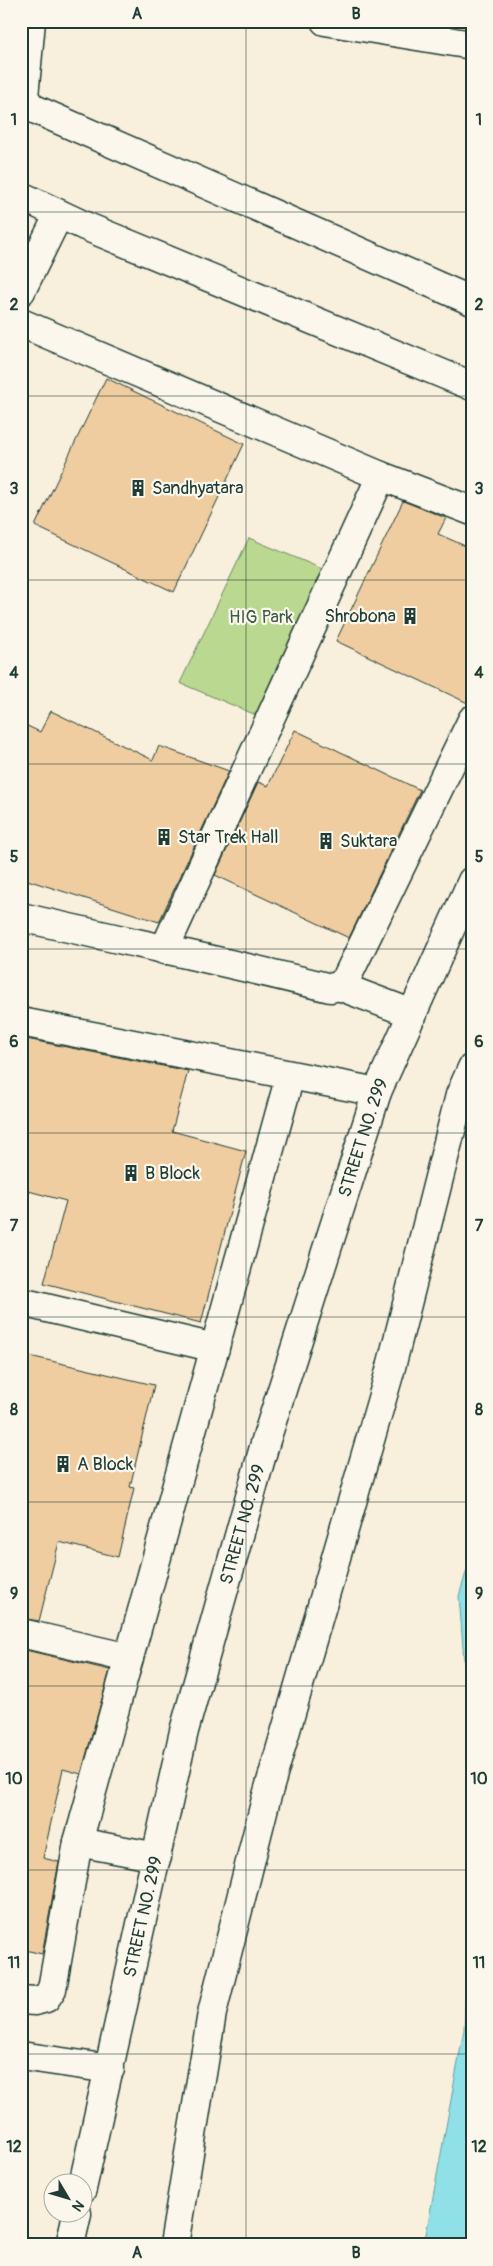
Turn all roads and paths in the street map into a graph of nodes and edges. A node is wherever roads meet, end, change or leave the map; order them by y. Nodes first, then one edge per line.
1 (31, 21) edge
2 (325, 21) edge
3 (472, 45) edge
4 (21, 196) edge
5 (59, 214) junction
6 (21, 291) edge
7 (472, 301) edge
8 (21, 323) edge
9 (472, 386) edge
10 (380, 476) junction
11 (472, 512) edge
12 (472, 720) edge
13 (472, 881) edge
14 (21, 917) edge
15 (164, 950) junction
16 (339, 986) junction
17 (412, 1014) junction
18 (21, 1022) edge
19 (472, 1068) edge
20 (290, 1076) junction
21 (377, 1092) junction
22 (21, 1302) edge
23 (215, 1348) junction
24 (21, 1633) edge
25 (129, 1658) junction
26 (78, 1842) junction
27 (157, 1857) junction
28 (21, 2000) edge
29 (21, 2056) edge
30 (110, 2069) junction
31 (86, 2174) edge
32 (75, 2224) edge
33 (70, 2245) edge
34 (174, 2245) edge

1 - 7 street
2 - 3 street
4 - 5 street
5 - 6 street
5 - 9 street
8 - 10 street
10 - 11 street
10 - 15 street
12 - 16 street
13 - 17 street, STREET NO. 299
14 - 15 street
15 - 16 street
16 - 17 street
17 - 21 street, STREET NO. 299
18 - 20 street
19 - 34 street
20 - 21 street
20 - 23 street
21 - 27 street, STREET NO. 299
22 - 23 street
23 - 25 street
24 - 25 street
25 - 26 street
26 - 27 street
26 - 28 street
27 - 30 street, STREET NO. 299
29 - 30 street
30 - 31 street, STREET NO. 299
32 - 33 street

